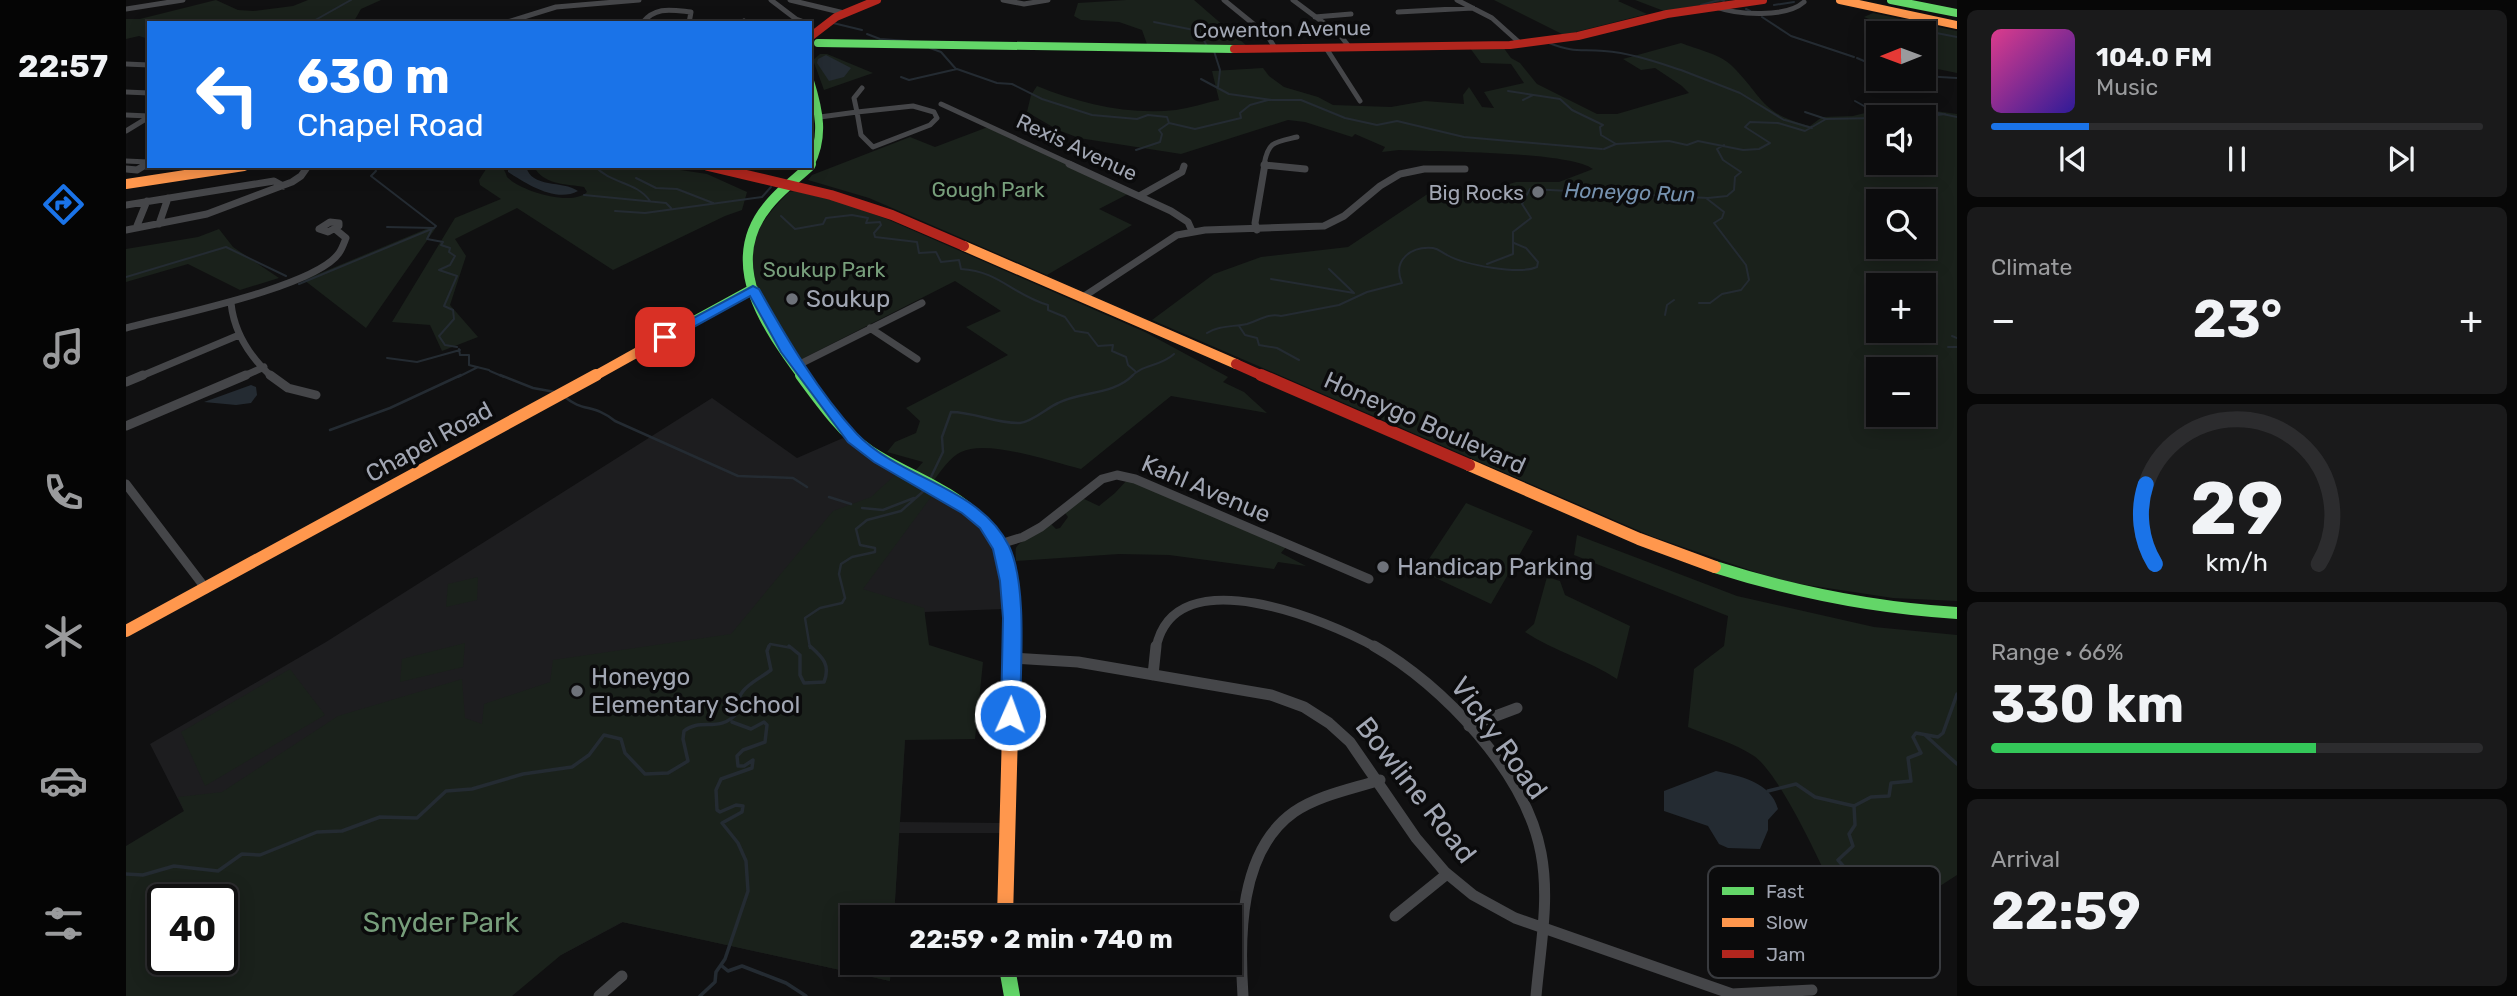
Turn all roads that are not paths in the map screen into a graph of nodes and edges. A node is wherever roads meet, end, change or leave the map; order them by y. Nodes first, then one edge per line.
1 (183, 0) edge
2 (639, 0) edge
3 (771, 0) edge
4 (790, 0) edge
5 (877, 0) edge
6 (1003, 0) edge
7 (1048, 0) edge
8 (1224, 0) edge
9 (1293, 0) edge
10 (1457, 0) edge
11 (1763, 0) edge
12 (1840, 0) edge
13 (1857, 0) edge
14 (1872, 0) edge
15 (1891, 0) edge
16 (802, 1) edge
17 (582, 2) edge
18 (606, 2) edge
19 (1804, 2) edge
20 (1716, 7) junction
21 (1474, 8) junction
22 (126, 9) edge
23 (1398, 12) dead end
24 (844, 13) junction
25 (1352, 14) dead end
26 (1315, 17) junction
27 (1957, 19) edge
28 (517, 20) edge
29 (644, 21) edge
30 (689, 21) edge
31 (798, 21) edge
32 (814, 40) edge
33 (1521, 44) junction
34 (1275, 48) junction
35 (1326, 48) junction
36 (1350, 48) junction
37 (126, 64) edge
38 (147, 65) edge
39 (812, 88) edge
40 (862, 88) dead end
41 (126, 92) edge
42 (147, 93) edge
43 (1360, 101) dead end
44 (941, 104) dead end
45 (859, 112) junction
46 (126, 115) edge
47 (147, 116) edge
48 (147, 117) edge
49 (820, 117) junction
50 (126, 131) edge
51 (1297, 137) dead end
52 (126, 161) edge
53 (147, 162) edge
54 (812, 162) edge
55 (147, 163) edge
56 (1264, 165) junction
57 (1184, 166) dead end
58 (231, 168) edge
59 (300, 168) edge
60 (306, 168) edge
61 (718, 168) edge
62 (741, 168) edge
63 (808, 168) edge
64 (126, 169) edge
65 (1305, 169) dead end
66 (1465, 169) dead end
67 (302, 174) junction
68 (793, 183) junction
69 (126, 184) edge
70 (283, 186) junction
71 (1141, 195) junction
72 (168, 198) junction
73 (147, 201) junction
74 (126, 205) edge
75 (159, 224) junction
76 (136, 228) junction
77 (335, 229) dead end
78 (126, 230) edge
79 (1257, 230) junction
80 (1192, 231) junction
81 (753, 289) junction
82 (1083, 297) junction
83 (231, 303) junction
84 (922, 303) dead end
85 (126, 328) edge
86 (870, 328) junction
87 (239, 335) junction
88 (917, 359) dead end
89 (798, 365) junction
90 (264, 367) junction
91 (126, 382) edge
92 (316, 395) dead end
93 (126, 426) edge
94 (126, 484) edge
95 (1000, 544) junction
96 (1369, 579) dead end
97 (206, 589) junction
98 (1957, 613) edge
99 (126, 631) edge
100 (1012, 659) junction
101 (1153, 675) junction
102 (1517, 708) dead end
103 (1469, 726) junction
104 (1380, 780) junction
105 (1447, 874) junction
106 (1005, 905) edge
107 (1395, 916) dead end
108 (1542, 927) junction
109 (1008, 975) edge
110 (622, 976) dead end
111 (1812, 990) dead end
112 (598, 996) edge
113 (1012, 996) edge
114 (1242, 996) edge
115 (1536, 996) edge

1 - 22 street
2 - 18 street
3 - 31 street
4 - 16 street
5 - 24 main road
6 - 7 street
8 - 34 street
9 - 26 street
10 - 21 street
11 - 20 main road, Cowenton Avenue
12 - 27 main road
13 - 27 main road
14 - 27 main road
15 - 27 main road
16 - 24 street
17 - 18 street
17 - 28 street
19 - 20 street, Cowenton Avenue
20 - 33 main road, Cowenton Avenue
21 - 23 street
21 - 33 street
24 - 32 main road
25 - 26 street
26 - 36 street
29 - 30 street
32 - 34 main road, Cowenton Avenue
33 - 36 main road, Cowenton Avenue
34 - 35 main road, Cowenton Avenue
35 - 36 main road, Cowenton Avenue
35 - 43 street
37 - 38 street
39 - 49 main road
40 - 45 street
41 - 42 street
44 - 71 street, Rexis Avenue
45 - 45 street
45 - 49 street
46 - 47 street
48 - 50 street
49 - 54 main road
51 - 56 street
52 - 53 street
55 - 64 street
56 - 65 street
56 - 79 street
57 - 71 street
58 - 69 main road
59 - 67 street
60 - 67 street
61 - 68 main road, Honeygo Boulevard
62 - 68 main road, Honeygo Boulevard
63 - 68 main road
66 - 79 street
67 - 70 street
68 - 81 main road
68 - 82 main road, Honeygo Boulevard
70 - 72 street
70 - 75 street
71 - 80 street, Rexis Avenue
72 - 73 street
72 - 75 street
73 - 74 street
73 - 76 street
75 - 76 street
76 - 78 street
77 - 83 street
79 - 80 street
80 - 82 street
81 - 89 main road
81 - 97 main road, Chapel Road
82 - 98 main road, Honeygo Boulevard
83 - 85 street
83 - 87 street
84 - 86 street
86 - 88 street
86 - 89 street
87 - 90 street
87 - 91 street
89 - 95 main road
90 - 92 street
90 - 93 street
94 - 97 street
95 - 96 street, Kahl Avenue
95 - 100 main road
97 - 99 main road, Chapel Road
100 - 101 street, Bowline Road
100 - 106 main road
101 - 103 street, Vicky Road
101 - 104 street, Bowline Road
102 - 103 street
103 - 108 street, Vicky Road
104 - 105 street, Bowline Road
104 - 114 street
105 - 107 street
105 - 108 street, Bowline Road
108 - 111 street, Bowline Road
108 - 115 street, Vicky Road
109 - 113 main road
110 - 112 street

